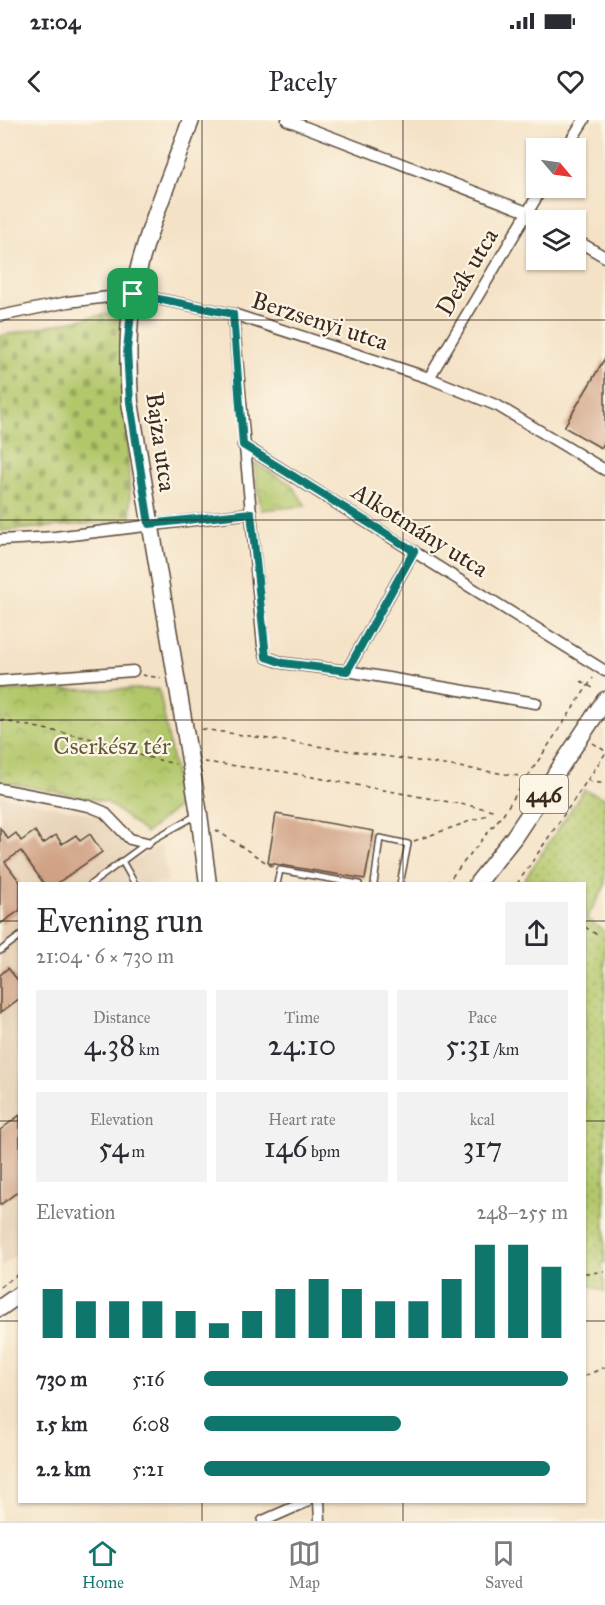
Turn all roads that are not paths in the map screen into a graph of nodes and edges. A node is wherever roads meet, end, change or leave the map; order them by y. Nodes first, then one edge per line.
1 (191, 120) edge
2 (287, 120) edge
3 (584, 120) edge
4 (572, 138) edge
5 (526, 212) edge
6 (526, 214) edge
7 (586, 246) edge
8 (605, 257) edge
9 (133, 294) junction
10 (233, 314) junction
11 (0, 316) edge
12 (429, 378) junction
13 (243, 445) junction
14 (605, 470) edge
15 (251, 513) junction
16 (149, 524) junction
17 (0, 540) edge
18 (414, 551) junction
19 (602, 669) edge
20 (133, 671) road end
21 (347, 671) junction
22 (0, 681) edge
23 (601, 695) edge
24 (536, 704) dead end
25 (0, 789) edge
26 (200, 816) junction
27 (147, 843) junction
28 (122, 861) junction
29 (95, 882) edge
30 (134, 882) edge
31 (208, 882) edge
32 (277, 882) edge
33 (348, 882) edge
34 (374, 882) edge
35 (400, 882) edge
36 (479, 882) edge
37 (18, 937) edge
38 (1, 947) edge
39 (18, 1295) edge
40 (0, 1308) edge
41 (304, 1503) edge
42 (319, 1503) edge
43 (262, 1521) edge
44 (320, 1521) edge

1 - 9 main road, Bajza utca
2 - 5 street
3 - 4 street
6 - 12 street, Deák utca
7 - 8 street
9 - 10 street, Berzsenyi utca
9 - 11 street, Berzsenyi utca
9 - 16 main road, Bajza utca
10 - 12 street, Berzsenyi utca
10 - 13 street
12 - 14 street, Berzsenyi utca
13 - 15 street
13 - 18 street, Alkotmány utca
15 - 16 street
15 - 21 street
16 - 17 street
16 - 26 main road, Bajza utca
18 - 19 street, Alkotmány utca
18 - 21 street
20 - 22 street
21 - 24 street
23 - 36 main road, 446
25 - 27 street
26 - 27 lane
26 - 31 main road, Bajza utca
27 - 28 lane
28 - 29 lane
28 - 30 lane
32 - 33 lane
34 - 35 lane
37 - 38 lane
39 - 40 main road
41 - 43 street
42 - 44 street

